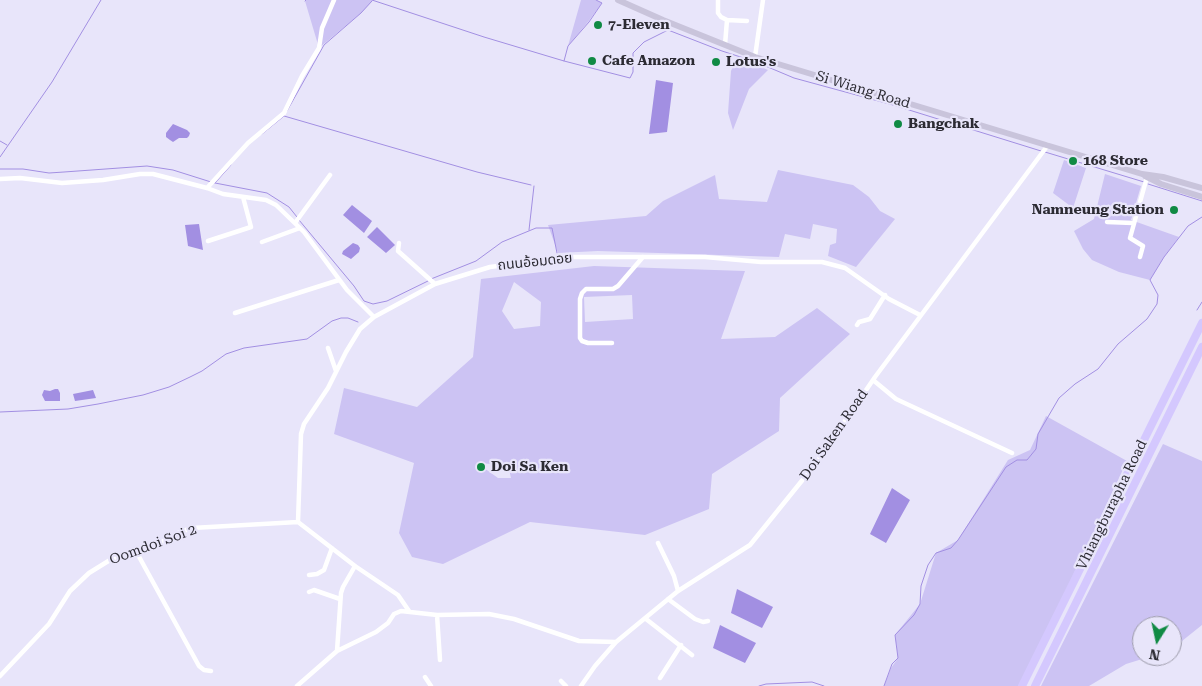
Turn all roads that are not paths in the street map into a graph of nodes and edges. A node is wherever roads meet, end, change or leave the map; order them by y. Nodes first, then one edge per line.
1 (334, 0) edge
2 (618, 0) edge
3 (718, 0) edge
4 (763, 0) edge
5 (727, 20) junction
6 (747, 21) dead end
7 (725, 45) junction
8 (755, 56) junction
9 (1048, 145) junction
10 (330, 175) dead end
11 (0, 179) edge
12 (1145, 180) junction
13 (208, 188) junction
14 (1202, 188) edge
15 (1202, 196) edge
16 (243, 197) junction
17 (1107, 222) dead end
18 (295, 223) junction
19 (1133, 223) junction
20 (300, 228) junction
21 (208, 241) dead end
22 (262, 242) dead end
23 (399, 243) dead end
24 (643, 257) junction
25 (1140, 257) dead end
26 (339, 280) junction
27 (436, 284) junction
28 (885, 295) junction
29 (236, 313) dead end
30 (920, 315) junction
31 (374, 317) junction
32 (1202, 323) edge
33 (857, 325) dead end
34 (612, 343) dead end
35 (1202, 347) edge
36 (328, 348) dead end
37 (336, 371) junction
38 (873, 380) junction
39 (1012, 453) dead end
40 (298, 522) junction
41 (658, 543) dead end
42 (332, 548) junction
43 (137, 553) junction
44 (1084, 560) junction
45 (1095, 565) junction
46 (355, 566) junction
47 (308, 575) dead end
48 (678, 591) junction
49 (309, 592) dead end
50 (340, 599) junction
51 (668, 599) junction
52 (409, 611) junction
53 (437, 615) junction
54 (646, 619) junction
55 (708, 621) dead end
56 (616, 642) junction
57 (681, 645) junction
58 (337, 651) junction
59 (692, 655) dead end
60 (440, 660) dead end
61 (211, 671) dead end
62 (0, 676) edge
63 (425, 677) dead end
64 (660, 678) dead end
65 (562, 681) dead end
66 (297, 686) edge
67 (430, 686) edge
68 (566, 686) edge
69 (581, 686) edge
70 (1022, 686) edge
71 (1035, 686) edge

1 - 13 street
2 - 7 main road, Si Wiang Road
3 - 5 street
4 - 8 street
5 - 6 street
5 - 7 street
7 - 8 main road, Si Wiang Road
8 - 9 main road, Si Wiang Road
9 - 12 main road, Si Wiang Road
9 - 30 street, Doi Saken Road
10 - 18 street
11 - 13 street
12 - 14 main road, Si Wiang Road
12 - 15 main road, Si Wiang Road
12 - 19 street
13 - 16 street
16 - 18 street
16 - 21 street
17 - 19 street
18 - 20 street
19 - 25 street
20 - 22 street
20 - 26 street
23 - 27 street
24 - 27 street, ถนนอ้อมดอย
24 - 28 street, ถนนอ้อมดอย
24 - 34 street
26 - 29 street
26 - 31 street
27 - 31 street, ถนนอ้อมดอย
28 - 30 street, ถนนอ้อมดอย
28 - 33 street
30 - 38 street, Doi Saken Road
31 - 37 street, ถนนอ้อมดอย
32 - 44 main road, Vhiangburapha Road
35 - 45 main road, Vhiangburapha Road
36 - 37 street
37 - 40 street, ถนนอ้อมดอย
38 - 39 street
38 - 48 street, Doi Saken Road
40 - 42 street
40 - 43 street, Oomdoi Soi 2
41 - 48 street
42 - 46 street
42 - 47 street
43 - 61 street
43 - 62 street, Oomdoi Soi 2
44 - 45 main road
44 - 70 main road, Vhiangburapha Road
45 - 71 main road, Vhiangburapha Road
46 - 50 street
46 - 52 street
48 - 51 street, Doi Saken Road
49 - 50 street
50 - 58 street
51 - 54 street, Doi Saken Road
51 - 55 street
52 - 53 street
52 - 58 street
53 - 56 street
53 - 60 street
54 - 56 street, Doi Saken Road
54 - 57 street
56 - 69 street, Doi Saken Road
57 - 59 street
57 - 64 street
58 - 66 street
63 - 67 street
65 - 68 street

